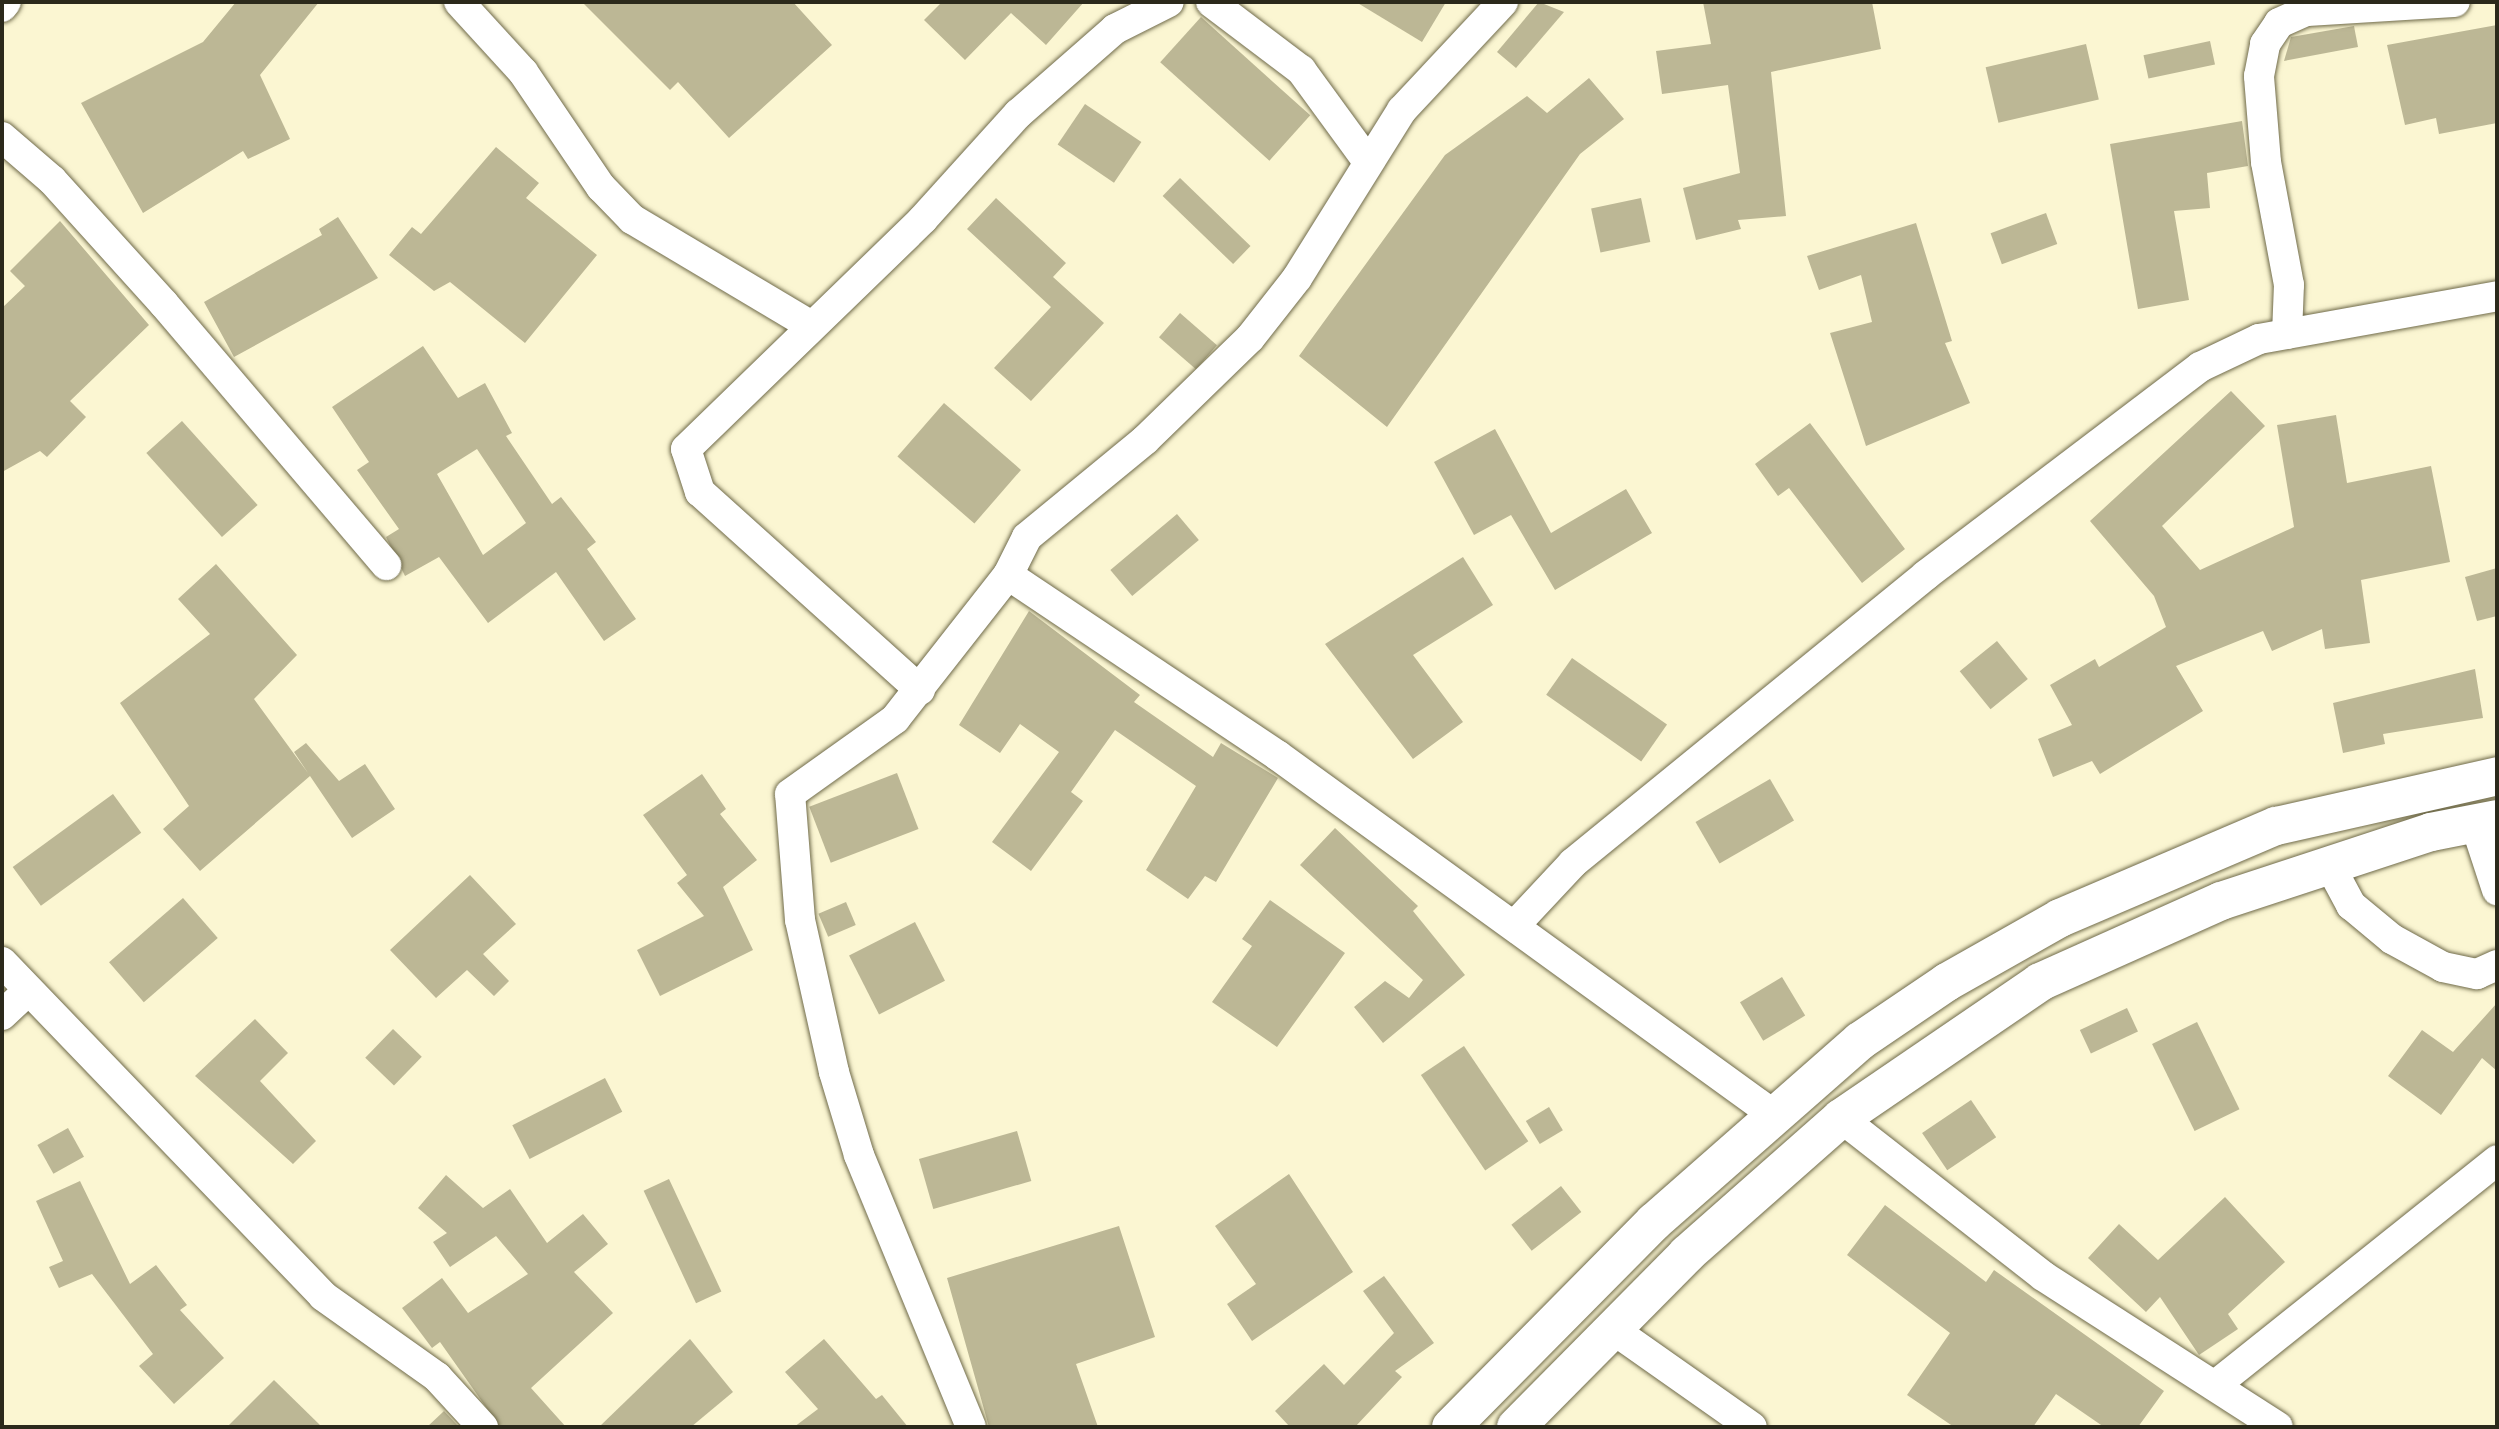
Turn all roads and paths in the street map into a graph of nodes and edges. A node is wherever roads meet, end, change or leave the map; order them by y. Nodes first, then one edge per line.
1 (6, 2) edge
2 (459, 2) edge
3 (1169, 2) edge
4 (1211, 2) edge
5 (1503, 2) edge
6 (2455, 2) edge
7 (2, 7) edge
8 (2, 137) edge
9 (1366, 159) junction
10 (2497, 296) edge
11 (810, 325) junction
12 (2287, 334) junction
13 (386, 565) dead end
14 (1008, 575) junction
15 (920, 690) junction
16 (2497, 776) edge
17 (2486, 821) edge
18 (2329, 864) junction
19 (2497, 890) edge
20 (1515, 925) junction
21 (2, 962) edge
22 (2497, 965) edge
23 (28, 991) junction
24 (2, 1015) edge
25 (1774, 1115) junction
26 (1841, 1118) junction
27 (2497, 1160) edge
28 (1611, 1328) junction
29 (2218, 1383) junction
30 (483, 1427) edge
31 (971, 1427) edge
32 (1451, 1427) edge
33 (1516, 1427) edge
34 (1752, 1427) edge
35 (2278, 1427) edge

1 - 7 street
2 - 11 street
3 - 11 street
4 - 9 street
5 - 9 street
6 - 12 street
8 - 13 street
9 - 14 street
10 - 12 street
11 - 15 street
12 - 20 street
14 - 15 street
14 - 20 street
15 - 31 street
16 - 25 main road
17 - 18 main road
17 - 19 street
18 - 22 street
18 - 26 main road
20 - 25 street
21 - 23 street
23 - 24 street
23 - 30 street
25 - 32 main road
26 - 28 main road
26 - 29 street
27 - 29 street
28 - 33 main road
28 - 34 street
29 - 35 street

